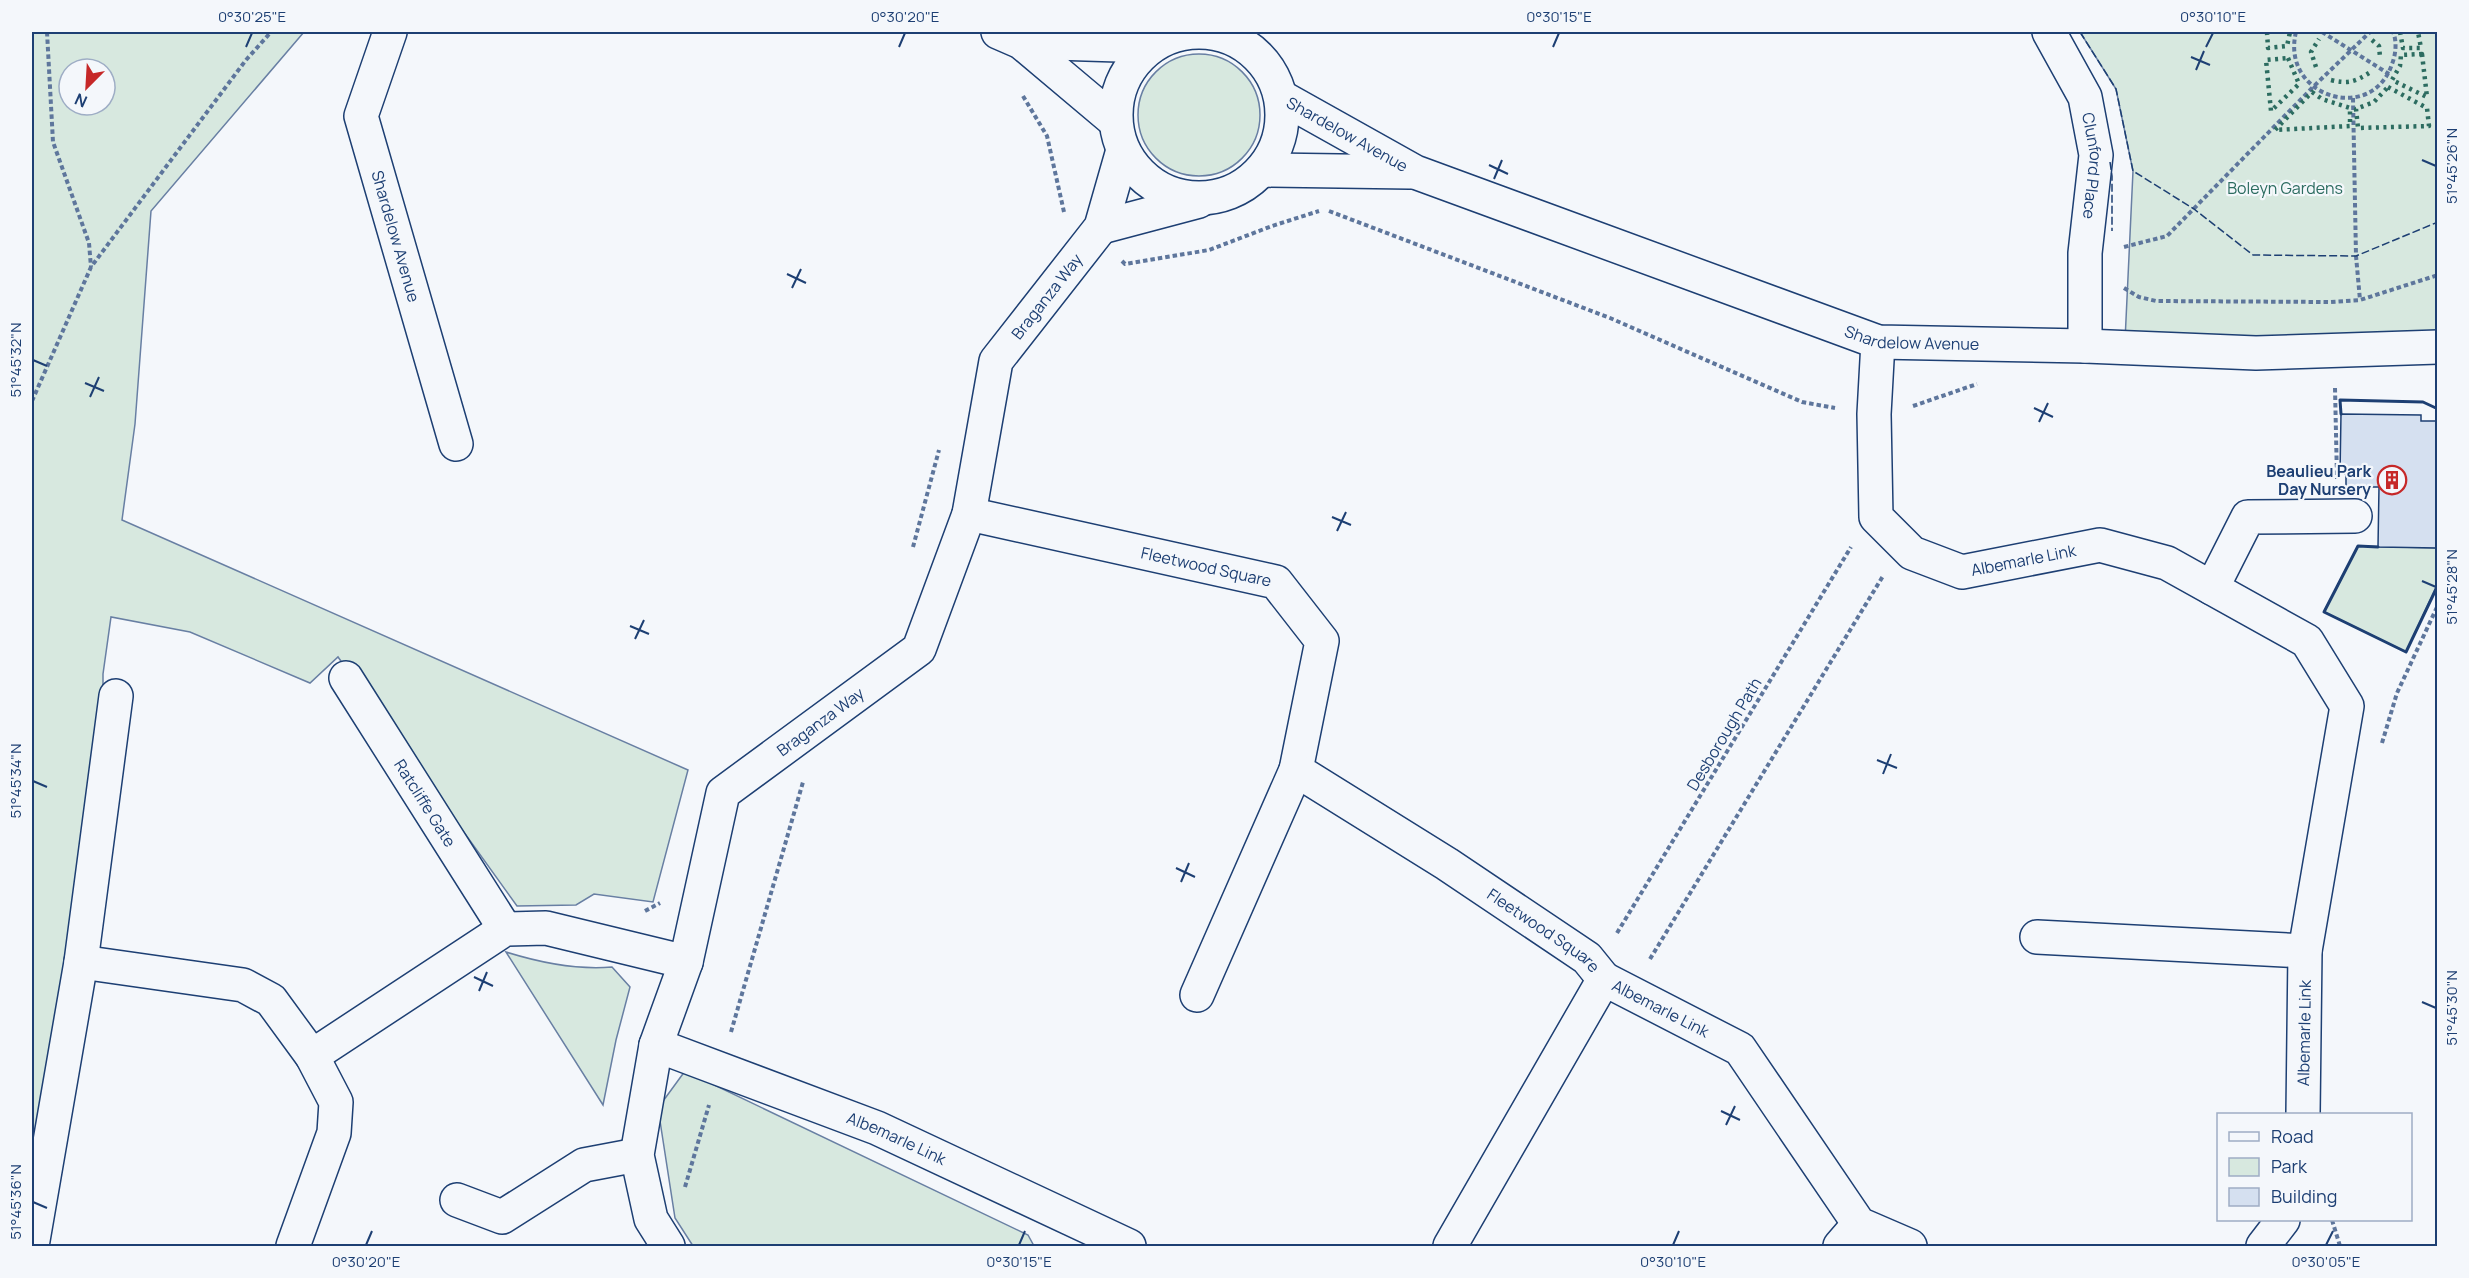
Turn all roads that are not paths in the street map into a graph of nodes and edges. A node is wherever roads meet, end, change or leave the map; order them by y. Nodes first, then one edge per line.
1 (390, 32) edge
2 (1183, 32) edge
3 (1266, 32) edge
4 (2049, 32) edge
5 (1009, 37) edge
6 (1151, 45) junction
7 (1276, 83) junction
8 (1119, 135) junction
9 (1263, 170) junction
10 (1415, 172) junction
11 (1212, 198) junction
12 (1101, 227) junction
13 (1878, 342) junction
14 (2085, 346) junction
15 (2438, 347) edge
16 (456, 444) dead end
17 (969, 514) junction
18 (2346, 516) road end
19 (2212, 588) junction
20 (346, 678) dead end
21 (116, 696) dead end
22 (1296, 770) junction
23 (505, 929) junction
24 (2037, 937) dead end
25 (2305, 951) junction
26 (81, 962) junction
27 (686, 962) junction
28 (1596, 968) junction
29 (1197, 995) dead end
30 (656, 1045) junction
31 (312, 1056) junction
32 (2303, 1113) edge
33 (637, 1155) junction
34 (457, 1200) dead end
35 (2282, 1221) edge
36 (1850, 1235) edge
37 (32, 1246) edge
38 (293, 1246) edge
39 (669, 1246) edge
40 (1129, 1246) edge
41 (1450, 1246) edge
42 (1910, 1246) edge
43 (2263, 1246) edge

1 - 16 street, Shardelow Avenue
2 - 6 street, Shardelow Avenue
2 - 7 street, Shardelow Avenue
3 - 7 street
4 - 14 street, Clunford Place
5 - 6 street, Shardelow Avenue
5 - 8 street, Shardelow Avenue
6 - 8 street, Shardelow Avenue
7 - 9 street, Shardelow Avenue
7 - 10 street, Shardelow Avenue
8 - 11 street, Shardelow Avenue
8 - 12 street, Braganza Way
9 - 10 street, Shardelow Avenue
9 - 11 street, Shardelow Avenue
10 - 13 street, Shardelow Avenue
11 - 12 street
12 - 17 street, Braganza Way
13 - 14 street, Shardelow Avenue
13 - 19 street, Albemarle Link
14 - 15 street, Shardelow Avenue
17 - 22 street, Fleetwood Square
17 - 27 street, Braganza Way
18 - 19 street
19 - 25 street, Albemarle Link
20 - 23 street, Ratcliffe Gate
21 - 26 street
22 - 28 street, Fleetwood Square
22 - 29 street, Fleetwood Square
23 - 27 street
23 - 31 street
24 - 25 street
25 - 32 street, Albemarle Link
26 - 31 street
26 - 37 street
27 - 30 street, Braganza Way
28 - 36 street, Albemarle Link
28 - 41 street, Albemarle Link
30 - 33 street, Braganza Way
30 - 40 street, Albemarle Link
31 - 38 street
33 - 34 street
33 - 39 street, Braganza Way
35 - 43 street
36 - 42 street, Albemarle Link

